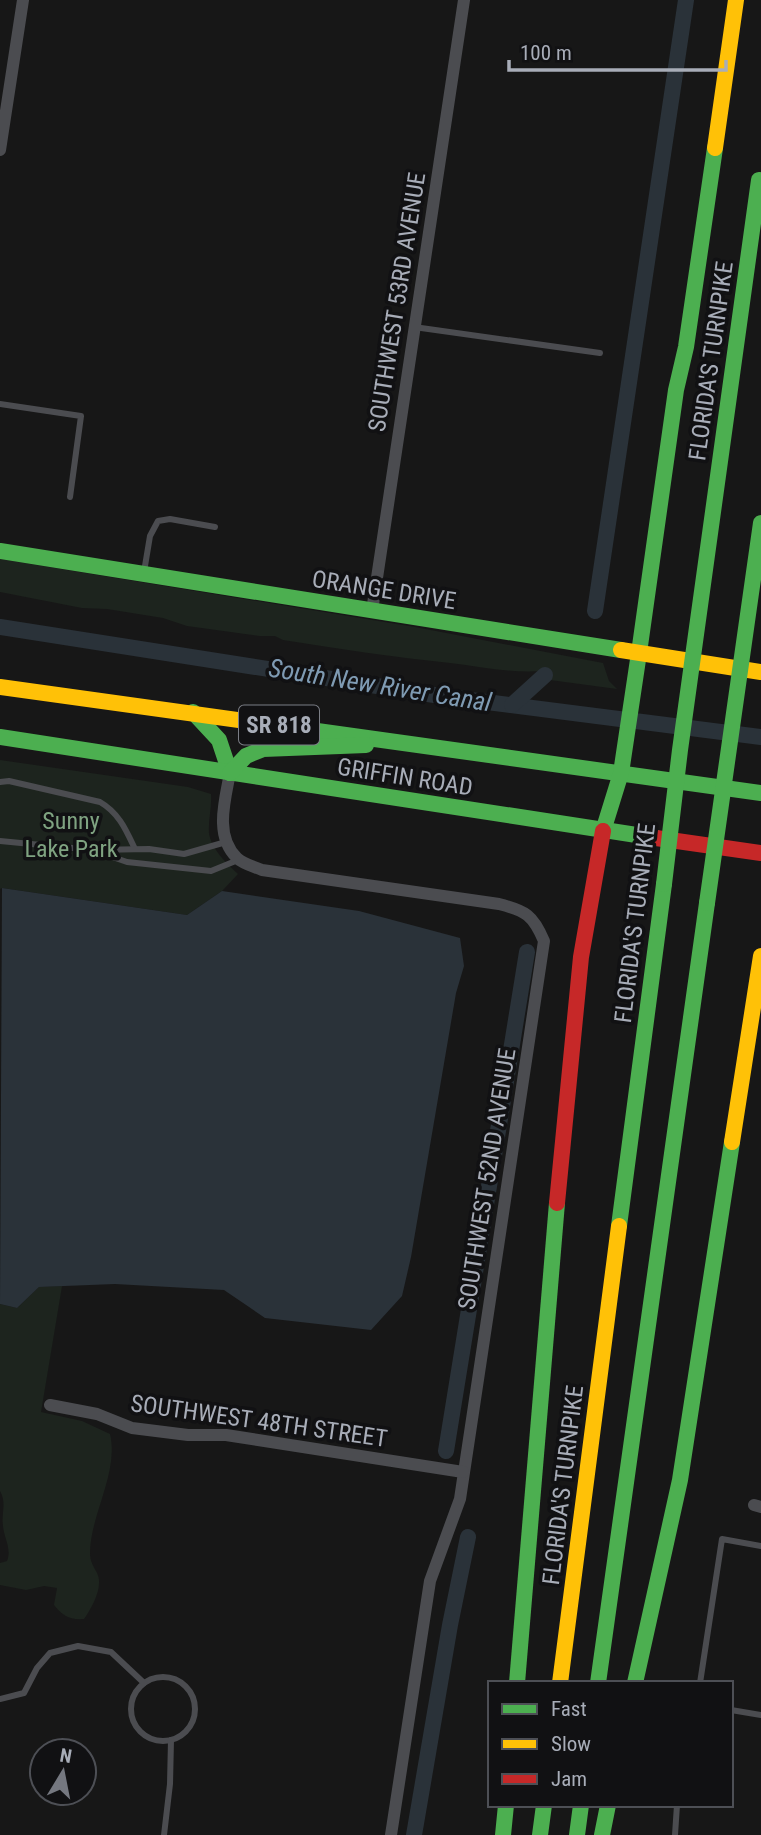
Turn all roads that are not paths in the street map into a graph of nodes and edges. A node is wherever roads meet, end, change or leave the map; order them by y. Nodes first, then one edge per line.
1 (23, 0) edge
2 (464, 0) edge
3 (736, 0) edge
4 (0, 150) edge
5 (760, 175) edge
6 (414, 327) junction
7 (600, 353) dead end
8 (0, 404) edge
9 (70, 497) dead end
10 (761, 523) edge
11 (215, 527) dead end
12 (0, 551) edge
13 (144, 574) junction
14 (372, 611) junction
15 (639, 653) junction
16 (761, 672) edge
17 (0, 687) edge
18 (193, 712) junction
19 (0, 737) edge
20 (408, 743) junction
21 (230, 773) junction
22 (621, 773) junction
23 (0, 782) edge
24 (761, 793) edge
25 (603, 831) junction
26 (0, 841) edge
27 (226, 842) junction
28 (135, 849) junction
29 (93, 850) junction
30 (761, 853) edge
31 (238, 860) junction
32 (761, 956) edge
33 (50, 1405) dead end
34 (463, 1472) junction
35 (761, 1546) edge
36 (517, 1681) edge
37 (561, 1681) edge
38 (598, 1681) edge
39 (635, 1681) edge
40 (700, 1681) edge
41 (144, 1683) junction
42 (0, 1699) edge
43 (733, 1710) edge
44 (761, 1714) edge
45 (171, 1740) junction
46 (506, 1807) edge
47 (544, 1807) edge
48 (581, 1807) edge
49 (608, 1807) edge
50 (677, 1807) edge
51 (164, 1835) edge
52 (391, 1835) edge
53 (503, 1835) edge
54 (540, 1835) edge
55 (577, 1835) edge
56 (602, 1835) edge
57 (675, 1835) edge

1 - 4 street
2 - 6 street, SOUTHWEST 53RD AVENUE
3 - 15 main road
5 - 37 main road, FLORIDA'S TURNPIKE, bridge
6 - 7 lane
6 - 14 street, SOUTHWEST 53RD AVENUE
8 - 9 lane
10 - 38 main road, bridge
11 - 13 lane
12 - 13 main road, ORANGE DRIVE
13 - 14 main road, ORANGE DRIVE
14 - 15 main road, ORANGE DRIVE
15 - 16 main road, ORANGE DRIVE
15 - 22 main road
17 - 18 main road, GRIFFIN ROAD / SR 818
18 - 20 main road, GRIFFIN ROAD / SR 818
18 - 21 main road
19 - 21 main road, GRIFFIN ROAD / SR 818
20 - 21 main road
20 - 22 main road, GRIFFIN ROAD / SR 818
21 - 25 main road, GRIFFIN ROAD / SR 818
21 - 27 street
22 - 24 main road, GRIFFIN ROAD / SR 818
22 - 25 main road
23 - 28 lane
25 - 30 main road, GRIFFIN ROAD / SR 818
25 - 36 main road
26 - 29 lane
27 - 28 lane
27 - 31 street
28 - 29 lane
29 - 31 lane
31 - 34 street, SOUTHWEST 52ND AVENUE
32 - 39 main road
33 - 34 street, SOUTHWEST 48TH STREET
34 - 52 street, SOUTHWEST 52ND AVENUE
35 - 40 lane
41 - 42 lane
41 - 45 lane
41 - 45 lane
43 - 44 lane
45 - 51 lane
46 - 53 main road
47 - 54 main road
48 - 55 main road
49 - 56 main road
50 - 57 lane

